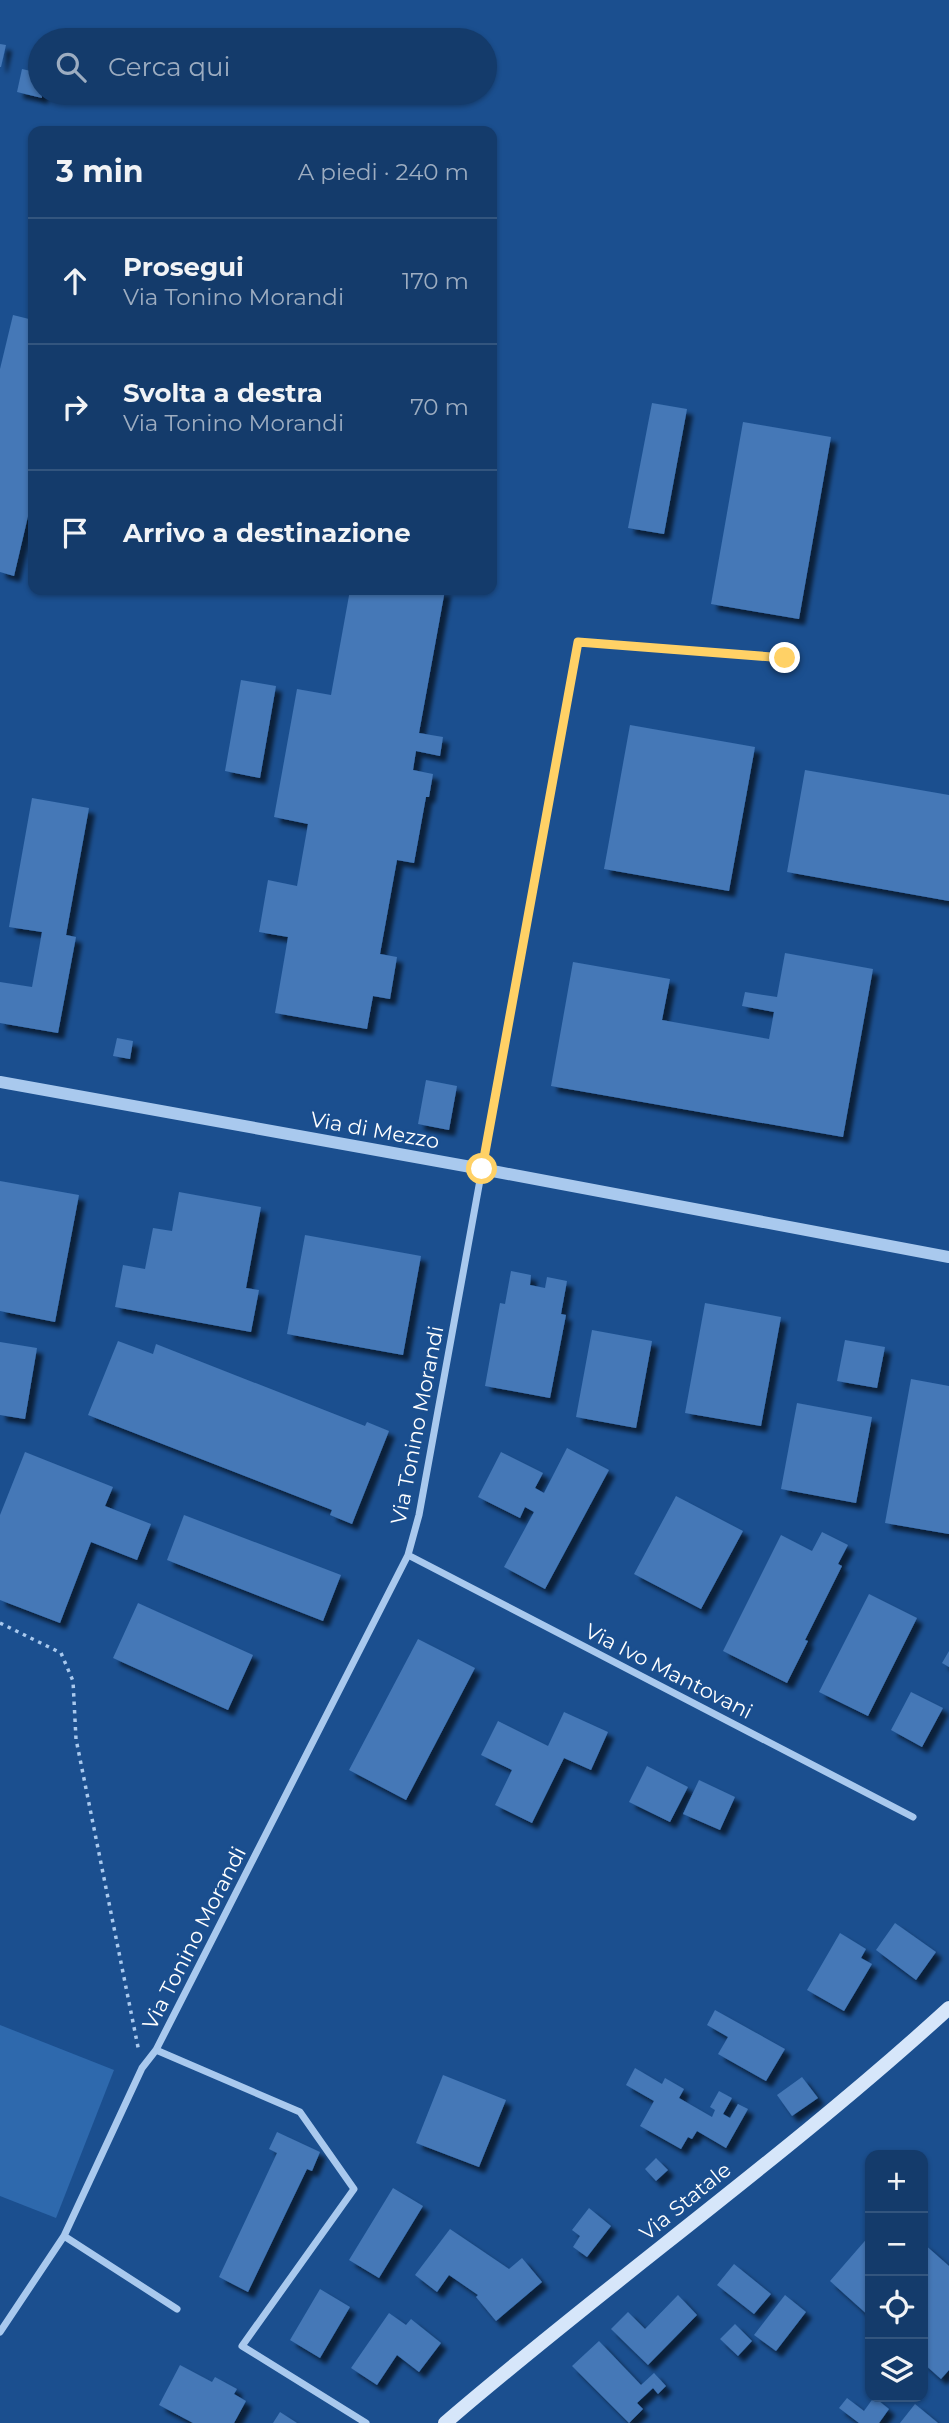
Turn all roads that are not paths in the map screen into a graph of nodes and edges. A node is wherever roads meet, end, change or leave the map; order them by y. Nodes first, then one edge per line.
1 (785, 658) dead end
2 (0, 1082) edge
3 (482, 1169) junction
4 (949, 1257) edge
5 (408, 1555) junction
6 (913, 1818) dead end
7 (949, 2008) edge
8 (156, 2050) junction
9 (64, 2236) junction
10 (177, 2309) dead end
11 (0, 2332) edge
12 (366, 2423) edge
13 (445, 2423) edge

1 - 3 street, Via Tonino Morandi
2 - 3 street, Via di Mezzo
3 - 4 street, Via di Mezzo
3 - 5 street, Via Tonino Morandi
5 - 6 street, Via Ivo Mantovani
5 - 8 street, Via Tonino Morandi
7 - 13 main road, Via Statale
8 - 9 street, Via Tonino Morandi
8 - 12 street
9 - 10 street
9 - 11 street, Via Tonino Morandi

